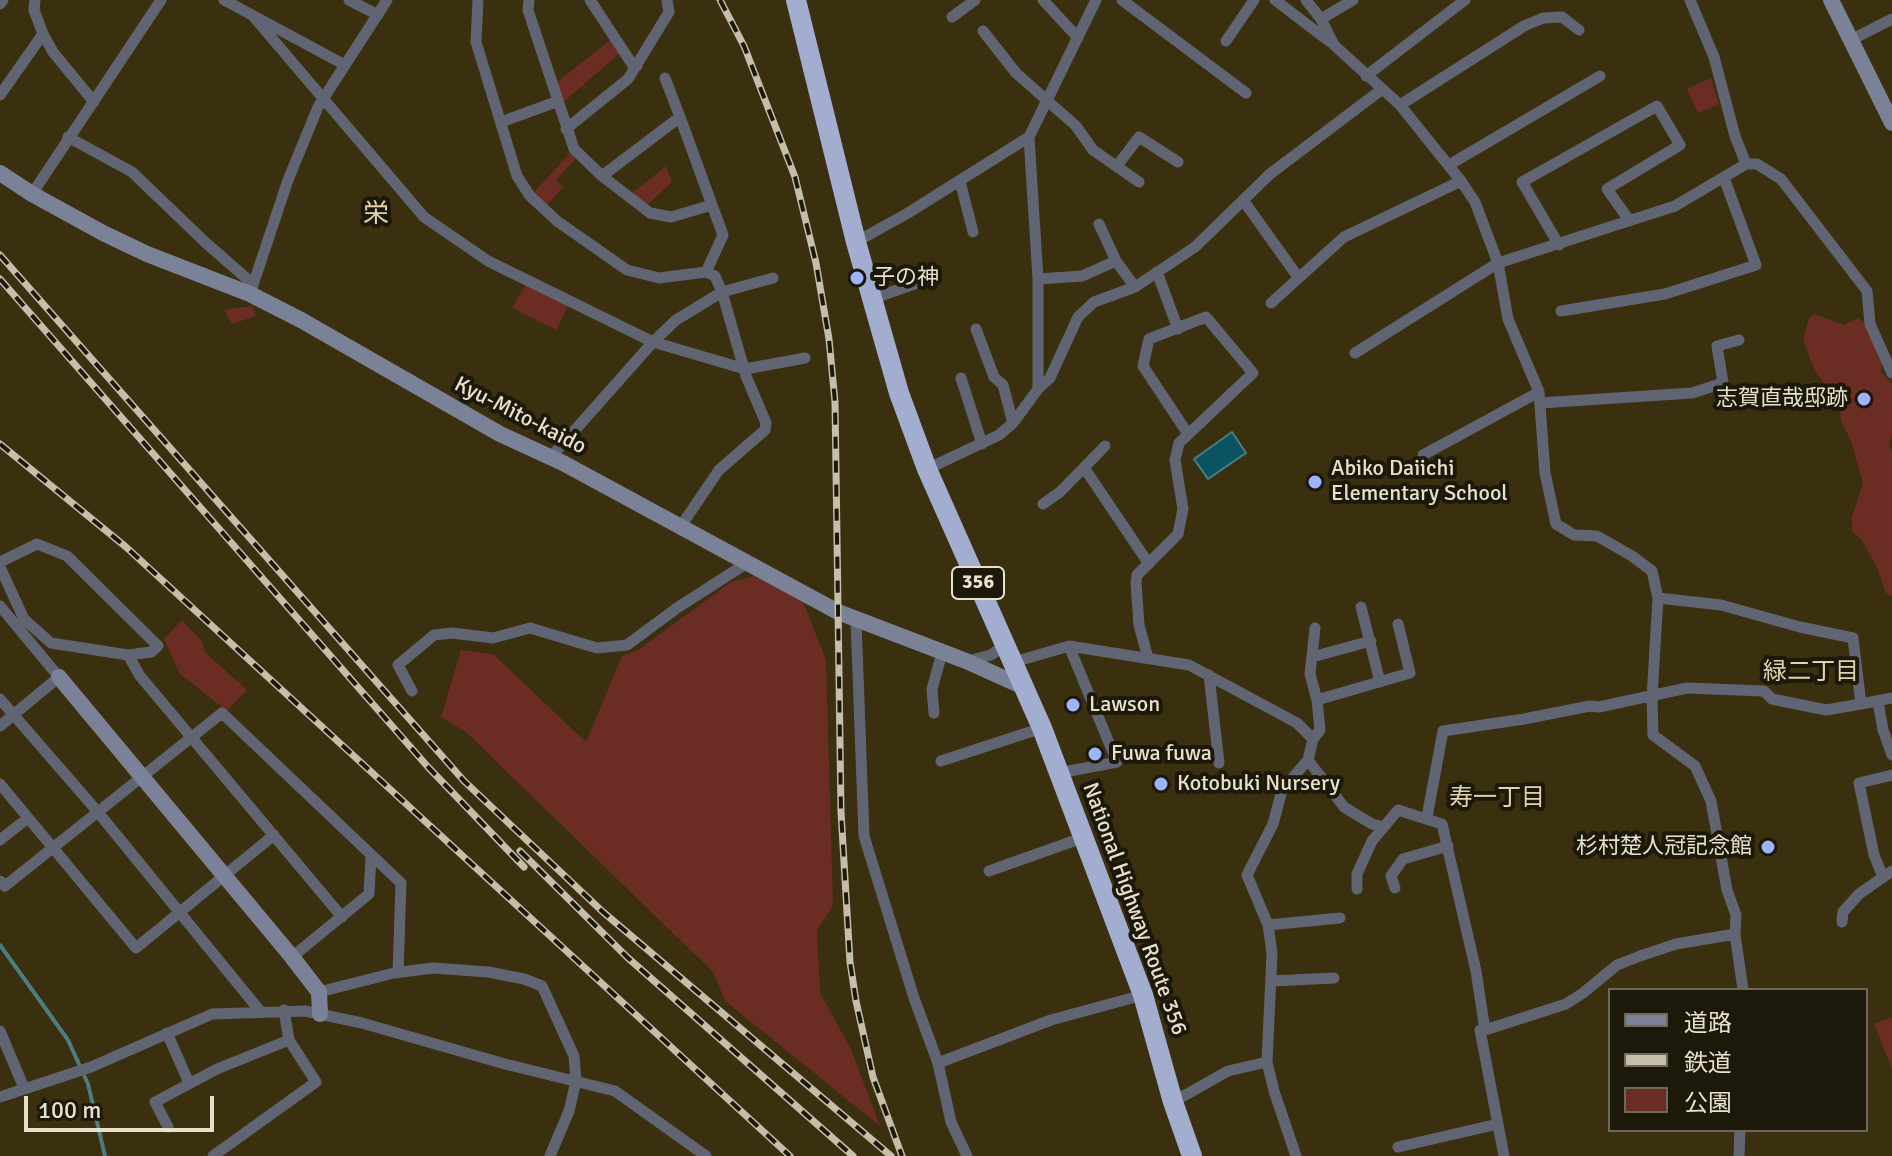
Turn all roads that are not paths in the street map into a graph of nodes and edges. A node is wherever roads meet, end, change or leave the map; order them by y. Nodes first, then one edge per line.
1 (35, 0) edge
2 (161, 0) edge
3 (224, 0) edge
4 (349, 0) edge
5 (387, 0) edge
6 (478, 0) edge
7 (529, 0) edge
8 (590, 0) edge
9 (667, 0) edge
10 (796, 0) edge
11 (975, 0) edge
12 (1043, 0) edge
13 (1096, 0) edge
14 (1122, 0) edge
15 (1254, 0) edge
16 (1275, 0) edge
17 (1306, 0) edge
18 (1353, 0) edge
19 (1465, 0) edge
20 (1690, 0) edge
21 (1831, 0) edge
22 (378, 15) junction
23 (253, 16) junction
24 (952, 17) dead end
25 (1321, 19) junction
26 (1892, 19) edge
27 (1579, 30) dead end
28 (983, 31) dead end
29 (43, 34) junction
30 (1078, 38) junction
31 (1851, 40) junction
32 (1226, 41) dead end
33 (1334, 45) junction
34 (345, 65) junction
35 (637, 66) junction
36 (1366, 76) junction
37 (1600, 76) dead end
38 (665, 78) dead end
39 (1381, 90) junction
40 (1246, 93) dead end
41 (0, 95) edge
42 (324, 99) junction
43 (1046, 101) junction
44 (94, 102) junction
45 (556, 102) junction
46 (1400, 105) junction
47 (680, 117) junction
48 (501, 122) junction
49 (1892, 123) edge
50 (566, 129) junction
51 (68, 137) junction
52 (1029, 137) junction
53 (1178, 162) dead end
54 (1746, 164) junction
55 (1449, 165) junction
56 (1117, 166) junction
57 (0, 173) edge
58 (602, 176) junction
59 (1724, 178) junction
60 (960, 181) junction
61 (1461, 181) junction
62 (1139, 182) dead end
63 (32, 194) junction
64 (1243, 200) junction
65 (712, 205) junction
66 (1629, 220) junction
67 (1099, 224) dead end
68 (973, 232) dead end
69 (856, 242) junction
70 (1559, 245) junction
71 (1116, 261) junction
72 (1498, 263) junction
73 (706, 272) junction
74 (1157, 272) junction
75 (1298, 277) junction
76 (773, 278) dead end
77 (931, 278) dead end
78 (1038, 279) junction
79 (1135, 287) junction
80 (251, 289) junction
81 (722, 292) junction
82 (872, 299) junction
83 (1271, 303) dead end
84 (1561, 311) dead end
85 (976, 329) dead end
86 (1178, 329) junction
87 (1739, 340) dead end
88 (653, 342) junction
89 (1355, 353) dead end
90 (805, 358) dead end
91 (745, 369) junction
92 (1892, 373) edge
93 (961, 378) dead end
94 (1038, 389) junction
95 (1540, 397) junction
96 (1013, 423) junction
97 (1188, 434) junction
98 (982, 444) junction
99 (1105, 446) dead end
100 (1423, 455) dead end
101 (551, 457) junction
102 (927, 469) junction
103 (1085, 469) junction
104 (1043, 504) dead end
105 (681, 526) junction
106 (747, 563) junction
107 (0, 564) edge
108 (1149, 564) junction
109 (1658, 598) junction
110 (0, 606) edge
111 (1361, 607) dead end
112 (856, 620) junction
113 (1398, 624) dead end
114 (1315, 628) dead end
115 (1371, 641) junction
116 (1069, 646) junction
117 (942, 653) junction
118 (1009, 654) junction
119 (128, 655) junction
120 (1312, 657) junction
121 (1148, 658) junction
122 (966, 661) junction
123 (1209, 675) junction
124 (59, 677) junction
125 (1380, 682) junction
126 (1026, 688) junction
127 (412, 691) dead end
128 (1652, 697) junction
129 (1892, 698) edge
130 (0, 699) edge
131 (1317, 700) junction
132 (1878, 701) junction
133 (1861, 704) junction
134 (934, 713) dead end
135 (13, 716) junction
136 (0, 726) edge
137 (1042, 728) junction
138 (191, 736) junction
139 (1313, 739) junction
140 (1892, 755) edge
141 (1308, 760) junction
142 (941, 761) dead end
143 (1219, 763) dead end
144 (1059, 773) junction
145 (1892, 775) edge
146 (141, 776) junction
147 (0, 784) edge
148 (97, 811) junction
149 (1427, 817) junction
150 (28, 818) junction
151 (1384, 827) junction
152 (274, 835) junction
153 (1082, 838) junction
154 (0, 840) edge
155 (1448, 846) junction
156 (53, 848) junction
157 (371, 856) junction
158 (989, 871) dead end
159 (225, 874) junction
160 (1888, 874) edge
161 (0, 881) edge
162 (1395, 888) dead end
163 (1357, 889) dead end
164 (179, 912) junction
165 (342, 917) junction
166 (1340, 918) dead end
167 (1842, 922) dead end
168 (1268, 925) junction
169 (1735, 934) junction
170 (292, 957) junction
171 (398, 973) junction
172 (1334, 978) dead end
173 (1272, 981) junction
174 (1743, 988) edge
175 (319, 992) junction
176 (1143, 995) junction
177 (284, 1010) junction
178 (260, 1011) junction
179 (320, 1014) junction
180 (1485, 1030) junction
181 (0, 1031) edge
182 (167, 1033) junction
183 (289, 1040) junction
184 (1267, 1062) junction
185 (938, 1063) junction
186 (576, 1081) junction
187 (189, 1083) junction
188 (24, 1088) junction
189 (0, 1097) edge
190 (1173, 1102) junction
191 (1498, 1124) junction
192 (168, 1127) dead end
193 (1740, 1132) edge
194 (1398, 1147) dead end
195 (213, 1156) edge
196 (550, 1156) edge
197 (706, 1156) edge
198 (967, 1156) edge
199 (1192, 1156) edge
200 (1296, 1156) edge
201 (1504, 1156) edge
202 (1739, 1156) edge

1 - 29 street
2 - 44 street
3 - 23 street
4 - 22 street
5 - 22 street
6 - 48 street
7 - 45 street
8 - 35 street
9 - 35 street
10 - 69 highway, National Highway Route 356 / 356
11 - 24 street
12 - 30 street
13 - 30 street
14 - 40 street
15 - 32 street
16 - 33 street
17 - 25 street
18 - 25 street
19 - 36 street
20 - 54 street
21 - 31 street
22 - 34 street
23 - 34 street
23 - 42 street
25 - 33 street
26 - 31 street
27 - 46 street
28 - 43 street
29 - 41 street
29 - 44 street
30 - 43 street
31 - 49 street
33 - 36 street
34 - 42 street
35 - 50 street
36 - 39 street
37 - 55 street
38 - 47 street
39 - 46 street
39 - 64 street
42 - 80 street
42 - 88 street
43 - 52 street
43 - 56 street
44 - 51 street
45 - 48 street
45 - 50 street
46 - 55 street
47 - 58 street
47 - 65 street
48 - 73 street
50 - 58 street
51 - 63 street
51 - 80 street
52 - 60 street
52 - 78 street
53 - 56 street
54 - 59 street
54 - 92 street
55 - 61 street
56 - 62 street
57 - 63 street, Kyu-Mito-kaido
58 - 65 street
59 - 66 street
59 - 84 street
60 - 68 street
60 - 69 street
61 - 72 street
61 - 75 street
63 - 80 street, Kyu-Mito-kaido
64 - 74 street
64 - 75 street
65 - 73 street
66 - 70 street
66 - 70 street
67 - 71 street
69 - 82 highway, National Highway Route 356 / 356
70 - 72 street
71 - 78 street
71 - 79 street
72 - 89 street
72 - 95 street
73 - 81 street
74 - 79 street
74 - 86 street
75 - 83 street
76 - 81 street
77 - 82 street
78 - 94 street
79 - 94 street
80 - 101 street, Kyu-Mito-kaido
81 - 88 street
81 - 91 street
82 - 102 highway, National Highway Route 356 / 356
85 - 96 street
86 - 97 street
86 - 97 street
87 - 95 street
88 - 91 street
88 - 101 street
90 - 91 street
91 - 105 street
93 - 98 street
94 - 96 street
95 - 100 street
95 - 109 street
96 - 98 street
97 - 108 street
98 - 102 street
99 - 103 street
101 - 105 street, Kyu-Mito-kaido
102 - 118 highway, National Highway Route 356 / 356
103 - 104 street
103 - 108 street
105 - 106 street, Kyu-Mito-kaido
106 - 112 street, Kyu-Mito-kaido
106 - 127 street
107 - 119 street
107 - 119 street
108 - 121 street
109 - 128 street
109 - 133 street
110 - 124 street
111 - 115 street
112 - 117 street, Kyu-Mito-kaido
112 - 185 street
113 - 125 street
114 - 120 street
115 - 120 street
115 - 125 street
116 - 118 street
116 - 121 street
116 - 144 street
117 - 122 street, Kyu-Mito-kaido
117 - 134 street
118 - 122 street
118 - 126 highway, National Highway Route 356 / 356
119 - 138 street
120 - 131 street
121 - 123 street
122 - 126 street, Kyu-Mito-kaido
123 - 139 street
123 - 143 street
124 - 135 street
124 - 146 street
125 - 131 street
126 - 137 highway, National Highway Route 356 / 356
128 - 133 street
128 - 149 street
128 - 169 street
129 - 132 street
130 - 135 street
131 - 139 street
132 - 133 street
132 - 140 street
135 - 136 street
135 - 148 street
137 - 142 street
137 - 144 highway, National Highway Route 356 / 356
138 - 146 street
138 - 152 street
138 - 157 street
139 - 141 street
141 - 151 street
141 - 168 street
144 - 153 highway, National Highway Route 356 / 356
145 - 160 street
146 - 148 street
146 - 159 street
147 - 150 street
148 - 156 street
148 - 164 street
149 - 151 street
149 - 155 street
150 - 154 street
150 - 156 street
151 - 163 street
152 - 159 street
152 - 165 street
153 - 158 street
153 - 176 highway, National Highway Route 356 / 356
155 - 162 street
155 - 180 street
156 - 161 street
156 - 164 street
157 - 165 street
157 - 171 street
159 - 164 street
159 - 170 street
160 - 167 street
164 - 178 street
165 - 170 street
166 - 168 street
168 - 173 street
169 - 174 street
169 - 180 street
170 - 175 street
171 - 175 street
171 - 186 street
172 - 173 street
173 - 184 street
175 - 179 street
176 - 185 street
176 - 190 highway, National Highway Route 356 / 356
177 - 178 street
177 - 179 street
177 - 183 street
178 - 182 street
179 - 186 street
180 - 191 street
181 - 188 street
182 - 187 street
182 - 188 street
183 - 187 street
183 - 195 street
184 - 190 street
184 - 200 street
185 - 198 street
186 - 196 street
186 - 197 street
187 - 192 street
188 - 189 street
190 - 199 highway, National Highway Route 356 / 356
191 - 194 street
191 - 201 street
193 - 202 street

